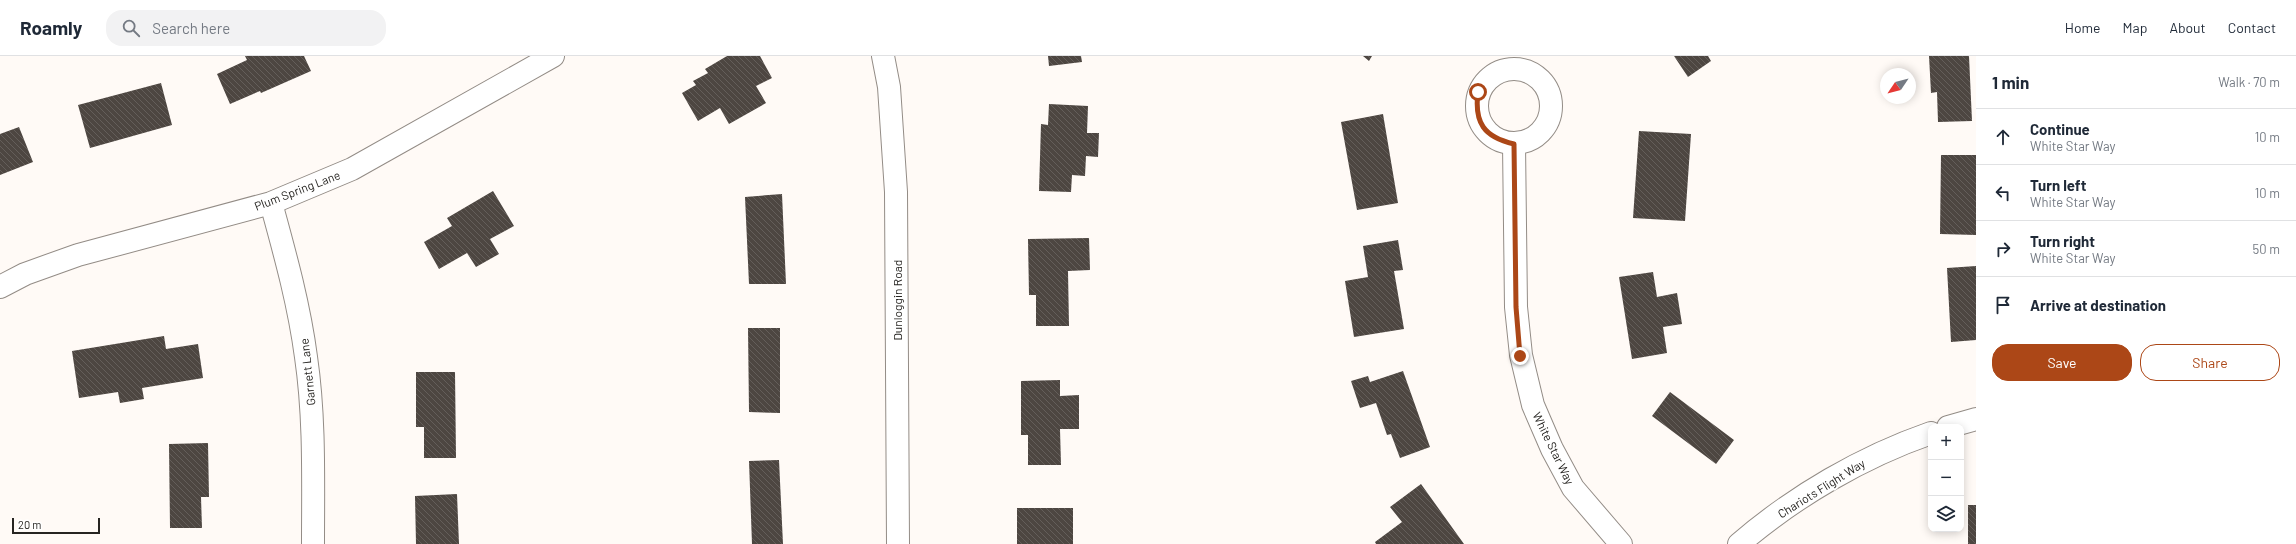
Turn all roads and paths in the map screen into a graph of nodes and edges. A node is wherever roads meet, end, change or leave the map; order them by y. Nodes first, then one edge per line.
1 (553, 56) edge
2 (883, 56) edge
3 (1514, 144) dead end
4 (271, 203) junction
5 (0, 287) edge
6 (1976, 418) edge
7 (1957, 424) edge
8 (1928, 434) edge
9 (313, 544) edge
10 (898, 544) edge
11 (1621, 544) edge
12 (1739, 544) edge

1 - 4 street, Plum Spring Lane
2 - 10 street, Dunloggin Road
3 - 11 street, White Star Way
4 - 5 street, Plum Spring Lane
4 - 9 street, Garnett Lane
6 - 7 street
8 - 12 street, Chariots Flight Way

